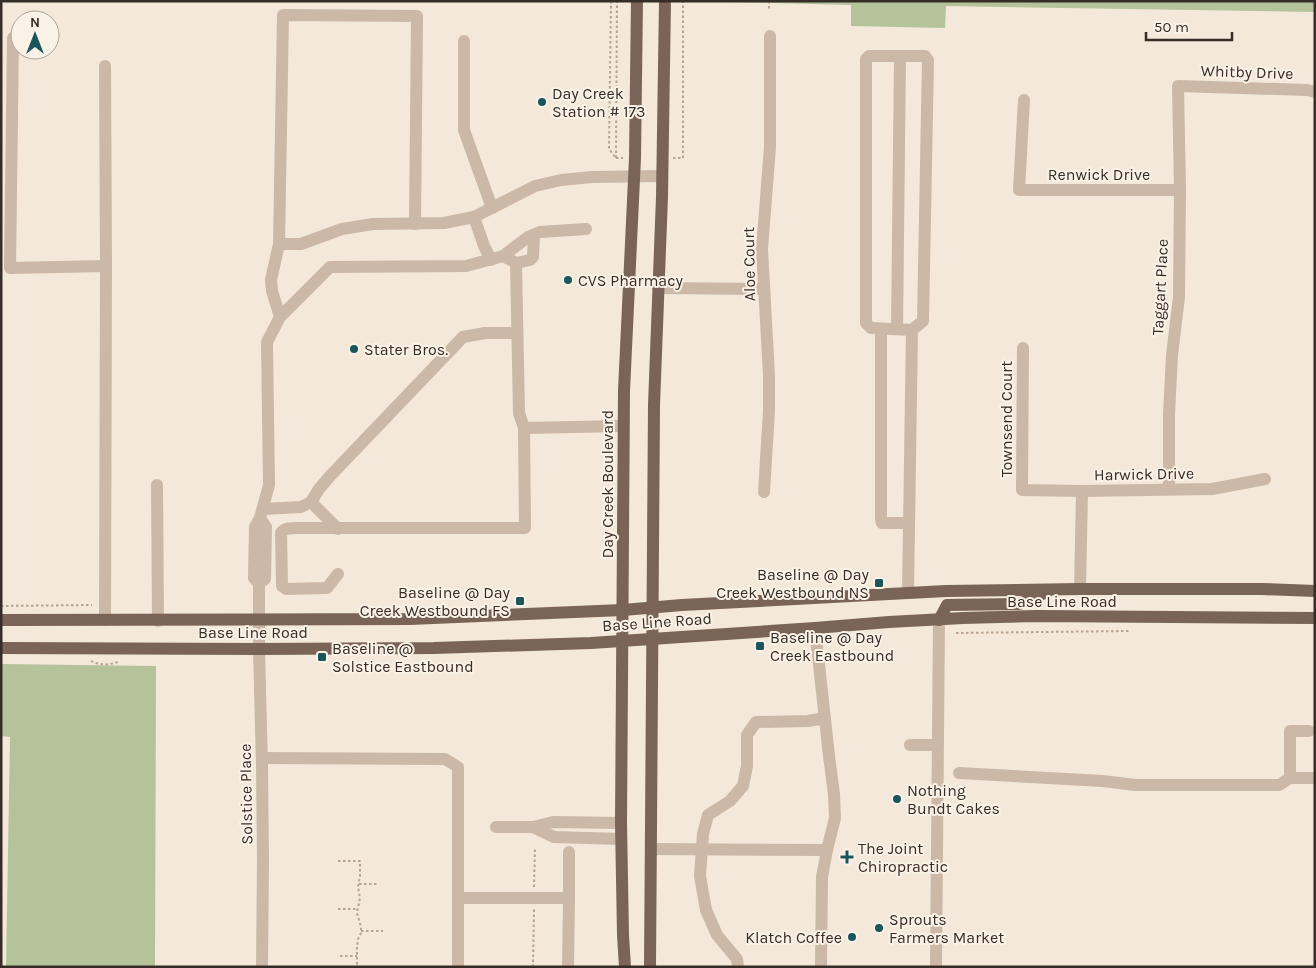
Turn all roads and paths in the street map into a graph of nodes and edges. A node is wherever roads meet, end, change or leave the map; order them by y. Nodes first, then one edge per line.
1 (611, 1) edge
2 (617, 1) edge
3 (637, 1) edge
4 (665, 1) edge
5 (683, 1) edge
6 (769, 1) edge
7 (769, 12) dead end
8 (770, 36) dead end
9 (464, 40) dead end
10 (900, 56) junction
11 (13, 60) edge
12 (104, 66) dead end
13 (1178, 86) joint
14 (1315, 92) edge
15 (1024, 100) dead end
16 (683, 158) dead end
17 (634, 176) junction
18 (662, 176) junction
19 (1180, 190) junction
20 (492, 208) junction
21 (474, 216) junction
22 (415, 224) junction
23 (586, 229) dead end
24 (534, 235) junction
25 (279, 244) junction
26 (497, 258) junction
27 (516, 263) junction
28 (106, 266) junction
29 (658, 288) junction
30 (764, 289) junction
31 (280, 317) junction
32 (881, 329) junction
33 (897, 329) junction
34 (912, 330) junction
35 (518, 333) junction
36 (1022, 348) dead end
37 (624, 426) junction
38 (524, 428) junction
39 (1265, 479) dead end
40 (157, 484) dead end
41 (1169, 489) junction
42 (1022, 490) joint
43 (764, 492) dead end
44 (1082, 492) junction
45 (311, 502) junction
46 (262, 513) junction
47 (909, 523) junction
48 (338, 529) junction
49 (338, 574) dead end
50 (1080, 589) junction
51 (1054, 590) junction
52 (1315, 591) edge
53 (908, 593) junction
54 (105, 605) junction
55 (1, 606) edge
56 (653, 608) junction
57 (623, 610) junction
58 (1315, 618) edge
59 (1, 620) edge
60 (105, 620) junction
61 (259, 620) junction
62 (939, 620) junction
63 (158, 621) junction
64 (815, 628) junction
65 (1129, 631) dead end
66 (956, 633) dead end
67 (653, 638) junction
68 (623, 641) junction
69 (1, 648) edge
70 (259, 649) junction
71 (825, 718) junction
72 (1310, 731) dead end
73 (938, 745) junction
74 (910, 746) dead end
75 (262, 758) junction
76 (959, 773) dead end
77 (1290, 778) junction
78 (1315, 778) edge
79 (621, 823) junction
80 (496, 827) dead end
81 (532, 827) junction
82 (621, 839) junction
83 (651, 849) junction
84 (702, 849) junction
85 (827, 850) junction
86 (569, 852) dead end
87 (338, 861) dead end
88 (359, 884) junction
89 (379, 884) dead end
90 (458, 898) junction
91 (569, 898) junction
92 (358, 908) junction
93 (338, 909) dead end
94 (361, 931) junction
95 (383, 931) dead end
96 (340, 956) dead end
97 (357, 956) junction
98 (262, 967) edge
99 (357, 967) edge
100 (458, 967) edge
101 (568, 967) edge
102 (624, 967) edge
103 (650, 967) edge
104 (738, 967) edge
105 (820, 967) edge
106 (936, 967) edge

1 - 2 path
3 - 17 main road, Day Creek Boulevard
4 - 18 main road
5 - 16 path
6 - 7 path
8 - 30 street, Aloe Court
9 - 20 street
10 - 32 street
10 - 33 street
10 - 34 street
11 - 28 street
12 - 28 street
13 - 14 street, Whitby Drive
13 - 19 street, Taggart Place
15 - 19 street, Renwick Drive
17 - 18 street
17 - 20 street
17 - 37 main road, Day Creek Boulevard
18 - 29 main road
19 - 41 street, Taggart Place
20 - 21 street
21 - 22 street
21 - 26 street
22 - 25 street
22 - 25 street
23 - 24 street
24 - 26 street
24 - 27 street
25 - 31 street
26 - 27 street
26 - 31 street
27 - 35 street
28 - 54 street
29 - 30 street
29 - 56 main road
30 - 43 street, Aloe Court
31 - 46 street
32 - 33 street
32 - 47 street
33 - 34 street
34 - 47 street
35 - 38 street
35 - 45 street
36 - 42 street, Townsend Court
37 - 38 street
37 - 57 main road, Day Creek Boulevard
38 - 48 street
39 - 41 street, Harwick Drive
40 - 63 street
41 - 44 street, Harwick Drive
42 - 44 street, Harwick Drive
44 - 50 street
45 - 46 street
45 - 48 street
46 - 61 street, Solstice Place
47 - 53 street
48 - 49 street
50 - 51 main road, Base Line Road
50 - 52 main road, Base Line Road
51 - 53 main road, Base Line Road
51 - 62 main road
53 - 56 main road, Base Line Road
54 - 55 path
54 - 60 street
56 - 57 main road, Base Line Road
56 - 67 main road
57 - 61 main road, Base Line Road
57 - 68 main road, Day Creek Boulevard
58 - 62 main road, Base Line Road
59 - 60 main road, Base Line Road
60 - 63 main road, Base Line Road
61 - 63 main road, Base Line Road
61 - 70 street, Solstice Place
62 - 64 main road, Base Line Road
62 - 73 street
64 - 67 main road, Base Line Road
64 - 71 street
65 - 66 path
67 - 68 main road, Base Line Road
67 - 83 main road
68 - 70 main road, Base Line Road
68 - 79 main road, Day Creek Boulevard
69 - 70 main road, Base Line Road
70 - 75 street, Solstice Place
71 - 84 street
71 - 85 street
72 - 77 street
73 - 74 street
73 - 106 street
75 - 90 street
75 - 98 street, Solstice Place
76 - 77 street
77 - 78 street
79 - 81 street
79 - 82 main road, Day Creek Boulevard
80 - 81 street
81 - 82 street
82 - 102 main road, Day Creek Boulevard
83 - 84 street
83 - 103 main road
84 - 85 street
84 - 104 street
85 - 105 street
86 - 91 street
87 - 88 path
88 - 89 path
88 - 92 path
90 - 91 street
90 - 100 street
91 - 101 street
92 - 93 path
92 - 94 path
94 - 95 path
94 - 97 path
96 - 97 path
97 - 99 path

